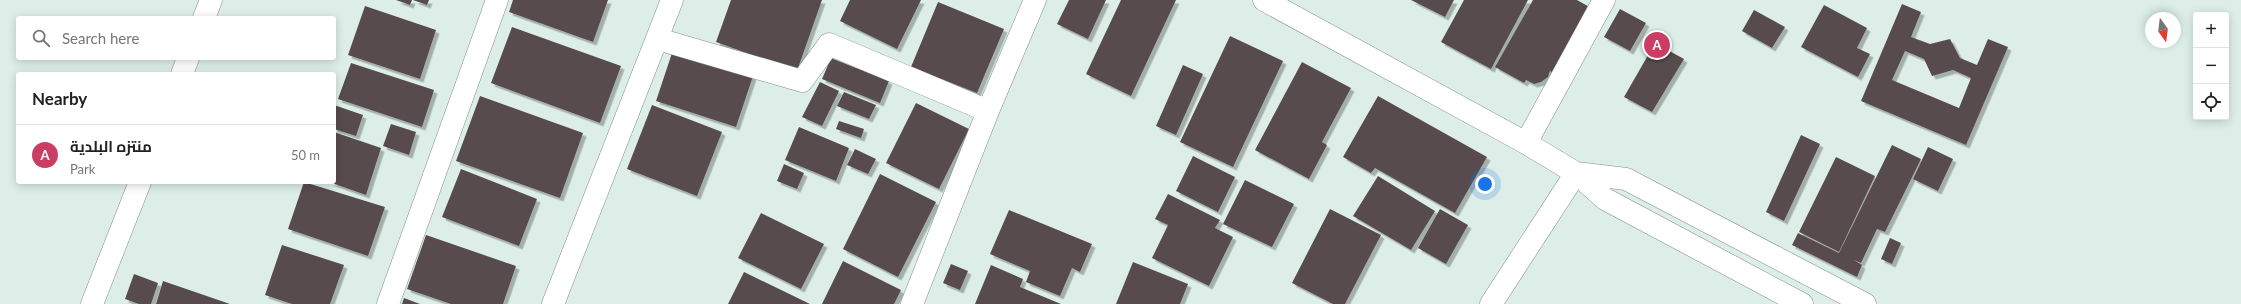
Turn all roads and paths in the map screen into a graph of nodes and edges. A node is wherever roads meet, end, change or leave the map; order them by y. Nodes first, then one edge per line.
1 (211, 0) edge
2 (497, 0) edge
3 (672, 0) edge
4 (1035, 0) edge
5 (1264, 0) edge
6 (1604, 0) edge
7 (205, 16) edge
8 (658, 38) junction
9 (187, 60) edge
10 (183, 72) edge
11 (988, 111) junction
12 (1526, 143) junction
13 (1576, 173) junction
14 (139, 184) edge
15 (92, 304) edge
16 (388, 304) edge
17 (552, 304) edge
18 (912, 304) edge
19 (1491, 304) edge
20 (1802, 304) edge
21 (1865, 304) edge

1 - 7 street
2 - 16 street
3 - 8 street
4 - 11 street
5 - 12 street
6 - 12 street
8 - 11 street
8 - 17 street
9 - 10 street
11 - 18 street
12 - 13 street
13 - 19 street
13 - 20 street
13 - 21 street
14 - 15 street

